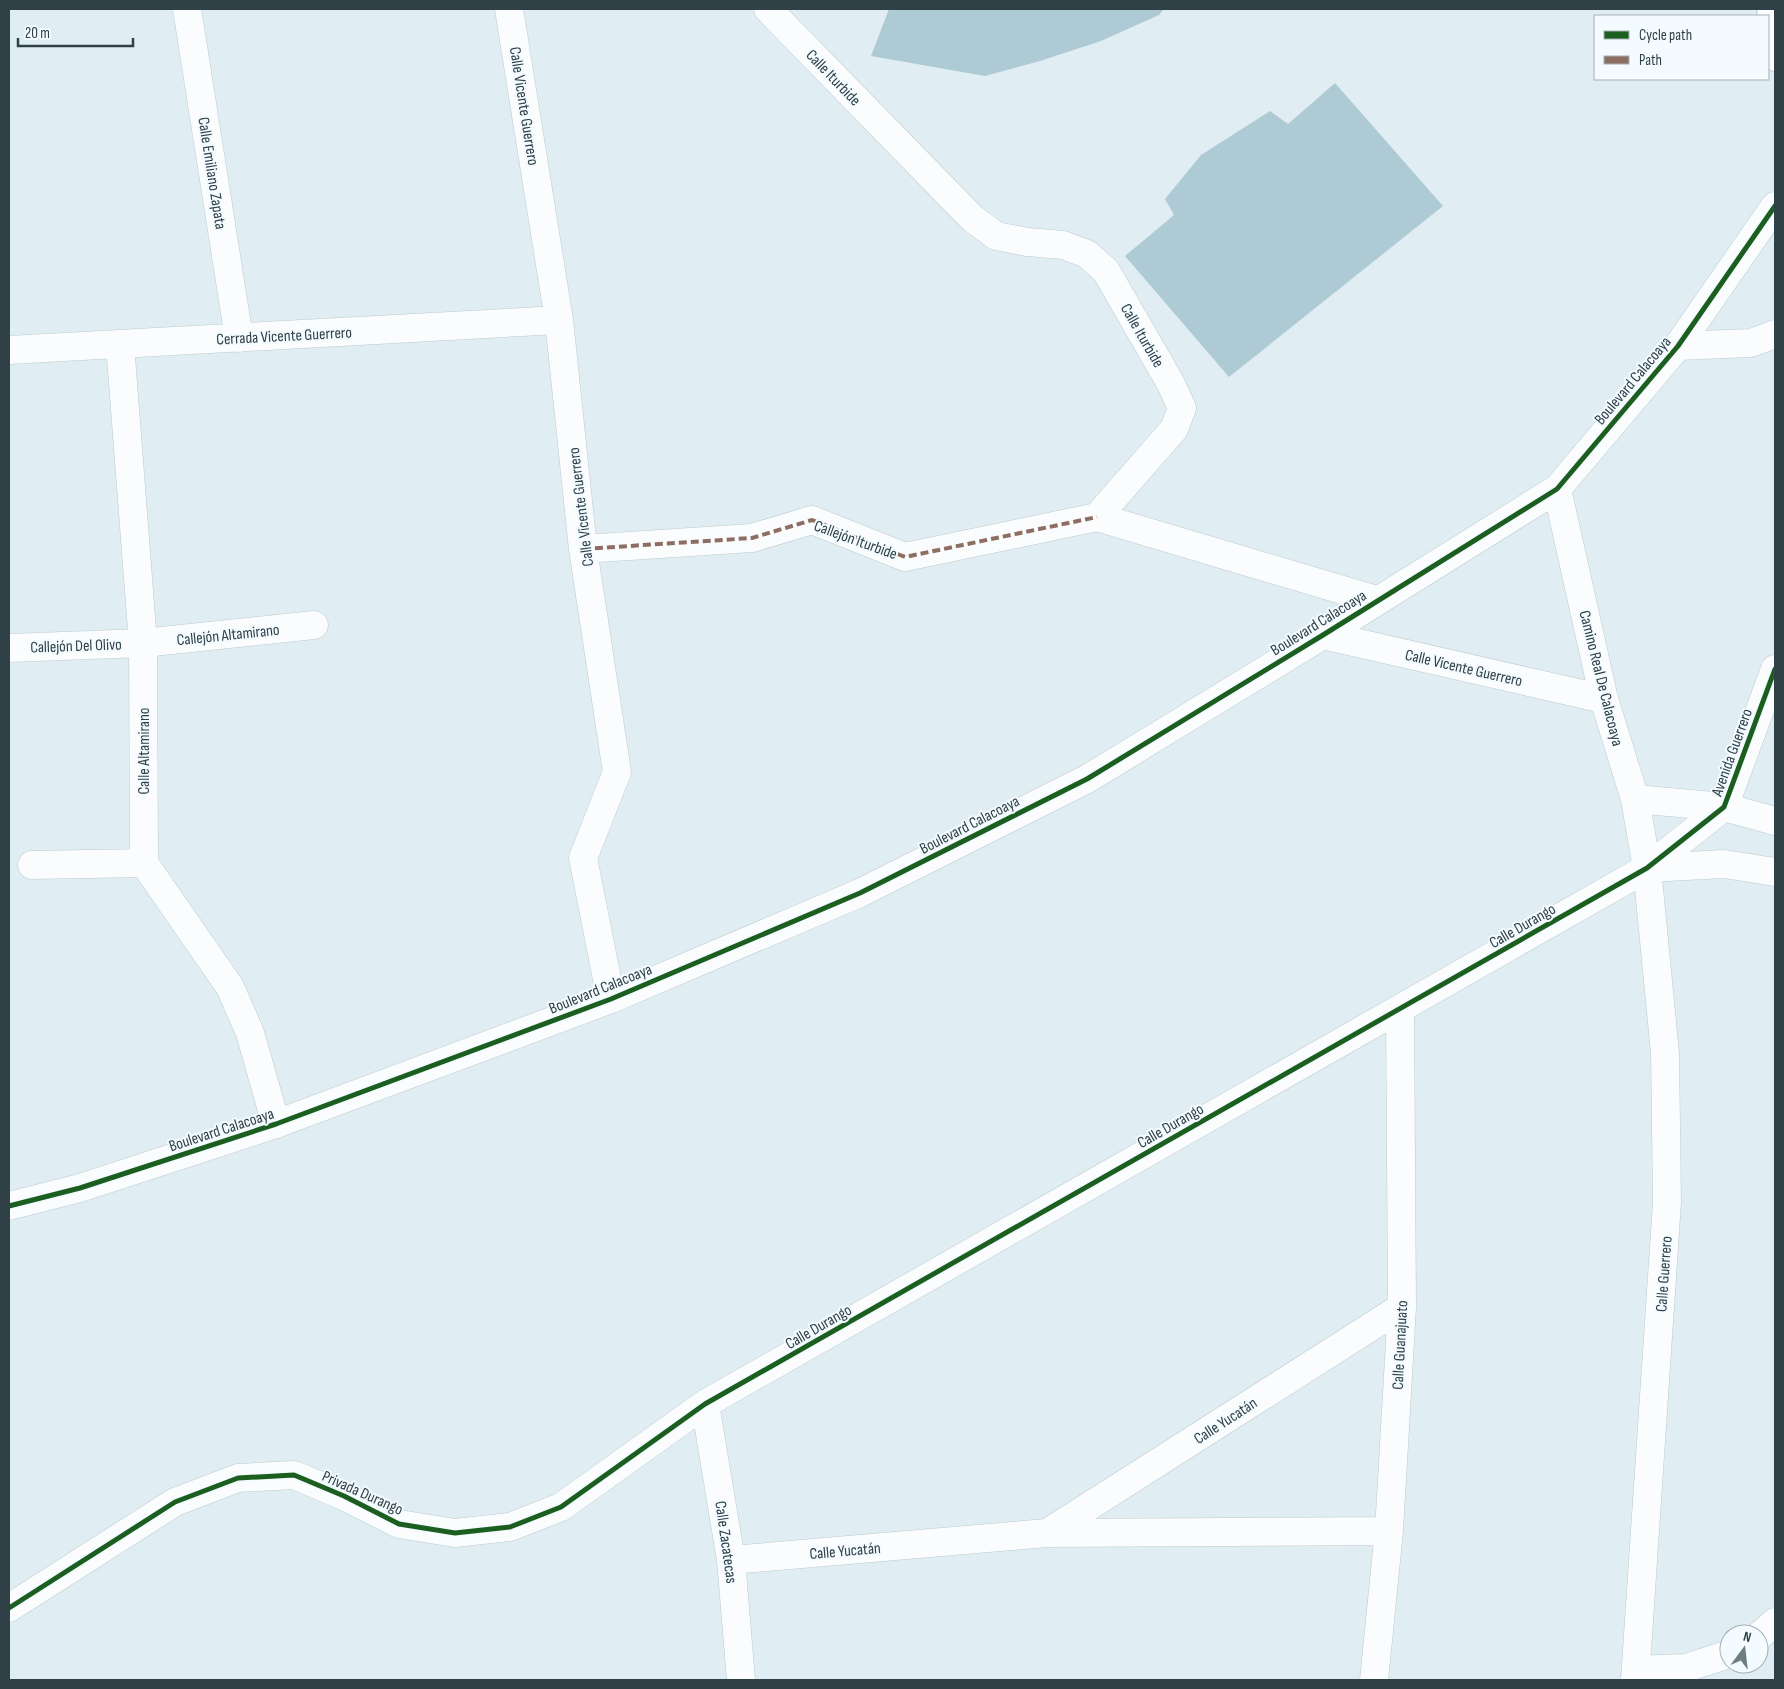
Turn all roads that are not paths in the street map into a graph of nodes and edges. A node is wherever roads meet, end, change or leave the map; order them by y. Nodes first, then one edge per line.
1 (187, 9) edge
2 (509, 9) edge
3 (768, 9) edge
4 (1769, 16) edge
5 (1775, 60) edge
6 (1775, 206) edge
7 (559, 320) junction
8 (1775, 334) edge
9 (239, 338) junction
10 (120, 344) junction
11 (1678, 346) junction
12 (9, 350) edge
13 (1557, 488) junction
14 (1097, 518) junction
15 (583, 549) junction
16 (1376, 600) junction
17 (314, 625) dead end
18 (1323, 635) junction
19 (142, 643) junction
20 (9, 648) edge
21 (1775, 669) edge
22 (1604, 699) junction
23 (1635, 799) junction
24 (1724, 808) junction
25 (1775, 821) edge
26 (144, 863) junction
27 (32, 865) dead end
28 (1647, 868) junction
29 (1775, 872) edge
30 (611, 999) junction
31 (1400, 1009) junction
32 (276, 1124) junction
33 (9, 1206) edge
34 (1402, 1307) junction
35 (705, 1404) junction
36 (1389, 1531) junction
37 (1048, 1533) junction
38 (731, 1560) junction
39 (9, 1608) edge
40 (1719, 1657) edge
41 (1636, 1675) edge
42 (741, 1680) edge
43 (1374, 1680) edge

1 - 9 street, Calle Emiliano Zapata
2 - 7 street, Calle Vicente Guerrero
3 - 14 street, Calle Iturbide
4 - 5 lane
6 - 11 street, Boulevard Calacoaya
7 - 9 street, Cerrada Vicente Guerrero
7 - 15 street, Calle Vicente Guerrero
8 - 11 street
9 - 10 street, Cerrada Vicente Guerrero
10 - 12 street, Cerrada Vicente Guerrero
10 - 19 street, Calle Altamirano
11 - 13 street, Boulevard Calacoaya
13 - 16 street, Boulevard Calacoaya
13 - 22 street, Camino Real De Calacoaya
14 - 15 street, Callejón Iturbide
14 - 16 street
15 - 30 street, Calle Vicente Guerrero
16 - 18 street, Boulevard Calacoaya
17 - 19 street, Callejón Altamirano
18 - 22 street, Calle Vicente Guerrero
18 - 30 street, Boulevard Calacoaya
19 - 20 street, Callejón Del Olivo
19 - 26 street, Calle Altamirano
21 - 24 street, Avenida Guerrero
22 - 23 street, Camino Real De Calacoaya
23 - 24 street
23 - 28 street, Camino Real De Calacoaya
24 - 25 street
24 - 28 street, Avenida Guerrero
26 - 27 street
26 - 32 street
28 - 29 street
28 - 31 street, Calle Durango
28 - 41 street, Calle Guerrero
30 - 32 street, Boulevard Calacoaya
31 - 34 street, Calle Guanajuato
31 - 35 street, Calle Durango
32 - 33 street, Boulevard Calacoaya
34 - 36 street, Calle Guanajuato
34 - 37 street, Calle Yucatán
35 - 38 street, Calle Zacatecas
35 - 39 street, Privada Durango
36 - 37 street, Calle Yucatán
36 - 43 street, Calle Guanajuato
37 - 38 street, Calle Yucatán
38 - 42 street, Calle Zacatecas
40 - 41 street

